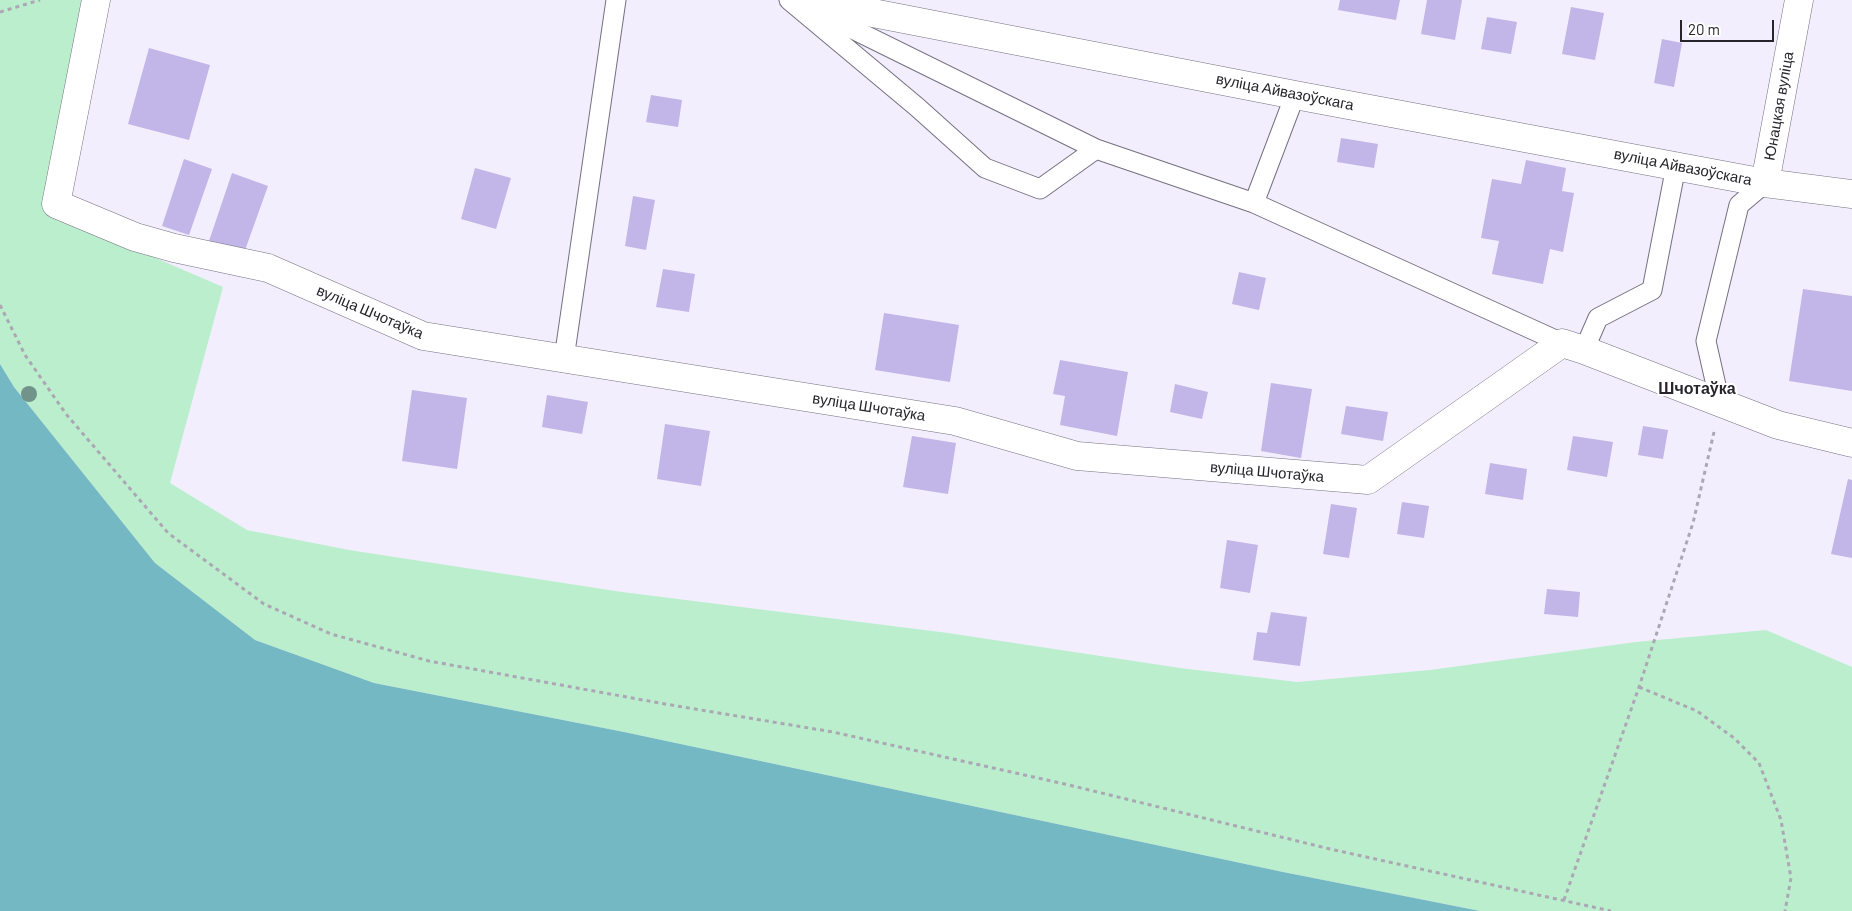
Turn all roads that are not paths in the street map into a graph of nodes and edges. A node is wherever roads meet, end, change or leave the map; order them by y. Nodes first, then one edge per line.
1 (96, 0) edge
2 (616, 0) edge
3 (791, 0) edge
4 (806, 0) edge
5 (1799, 0) edge
6 (1295, 95) junction
7 (1096, 149) junction
8 (1676, 166) junction
9 (1765, 183) junction
10 (1852, 194) edge
11 (1254, 203) junction
12 (1573, 346) junction
13 (564, 360) junction
14 (1720, 402) junction
15 (1852, 443) edge

1 - 13 street, вуліца Шчотаўка
2 - 13 lane
3 - 7 lane
3 - 7 lane
4 - 6 street, вуліца Айвазоўскага
5 - 9 street, Юнацкая вуліца
6 - 8 street, вуліца Айвазоўскага
6 - 11 lane
7 - 11 lane
8 - 9 street, вуліца Айвазоўскага
8 - 12 lane
9 - 10 street
9 - 14 lane
11 - 12 lane
12 - 13 street, вуліца Шчотаўка
12 - 14 street
14 - 15 street

